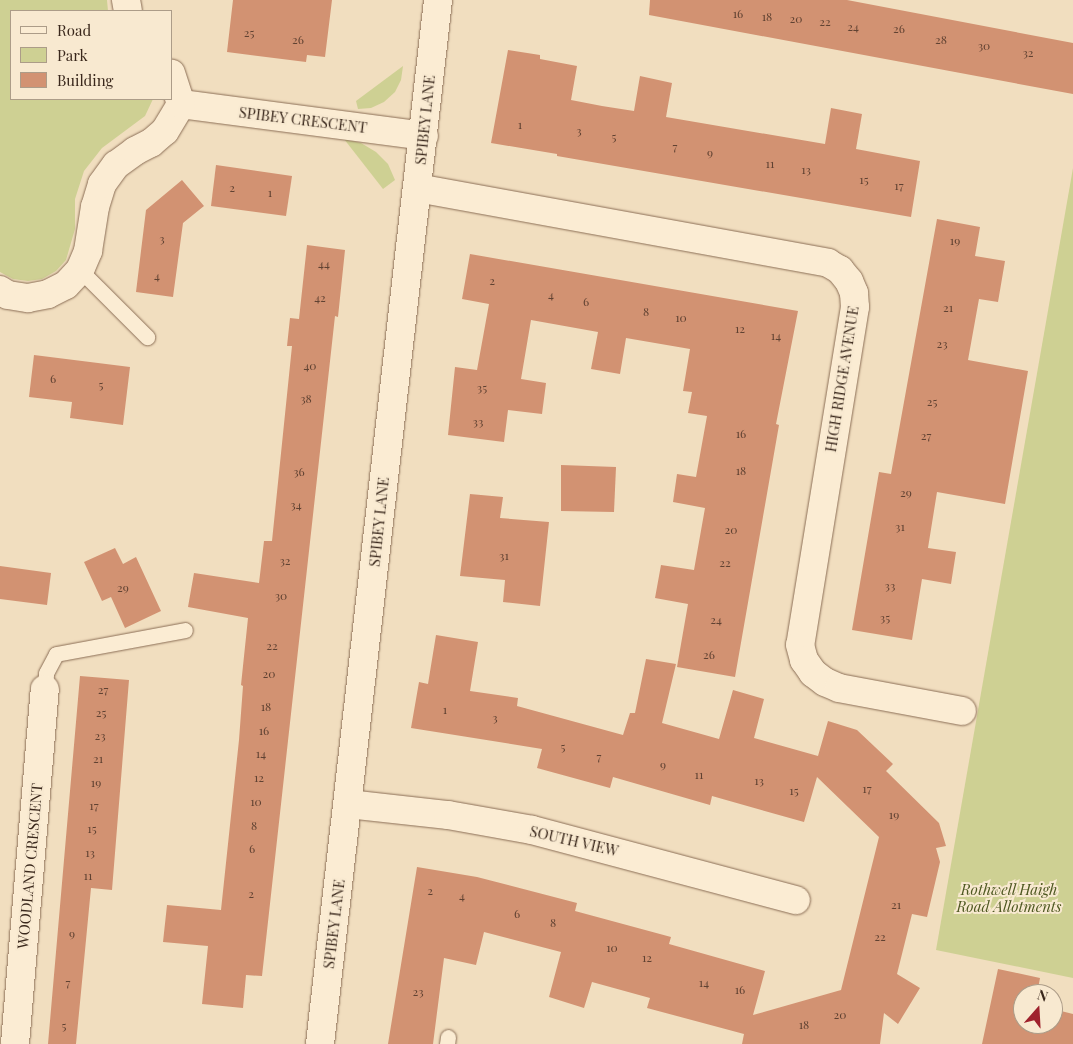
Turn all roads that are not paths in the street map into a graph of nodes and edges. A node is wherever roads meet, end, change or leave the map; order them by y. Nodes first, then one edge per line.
1 (438, 0) edge
2 (172, 77) edge
3 (181, 104) junction
4 (424, 136) junction
5 (417, 188) junction
6 (80, 270) junction
7 (0, 290) edge
8 (147, 337) dead end
9 (185, 630) dead end
10 (45, 689) joint
11 (962, 711) dead end
12 (348, 804) junction
13 (796, 900) dead end
14 (15, 1044) edge
15 (320, 1044) edge

1 - 4 street, SPIBEY LANE
2 - 3 street
3 - 4 street, SPIBEY CRESCENT
3 - 6 street
4 - 5 street, SPIBEY LANE
5 - 11 street, HIGH RIDGE AVENUE
5 - 12 street, SPIBEY LANE
6 - 7 street
6 - 8 lane
9 - 10 lane
10 - 14 street, WOODLAND CRESCENT
12 - 13 street, SOUTH VIEW
12 - 15 street, SPIBEY LANE

